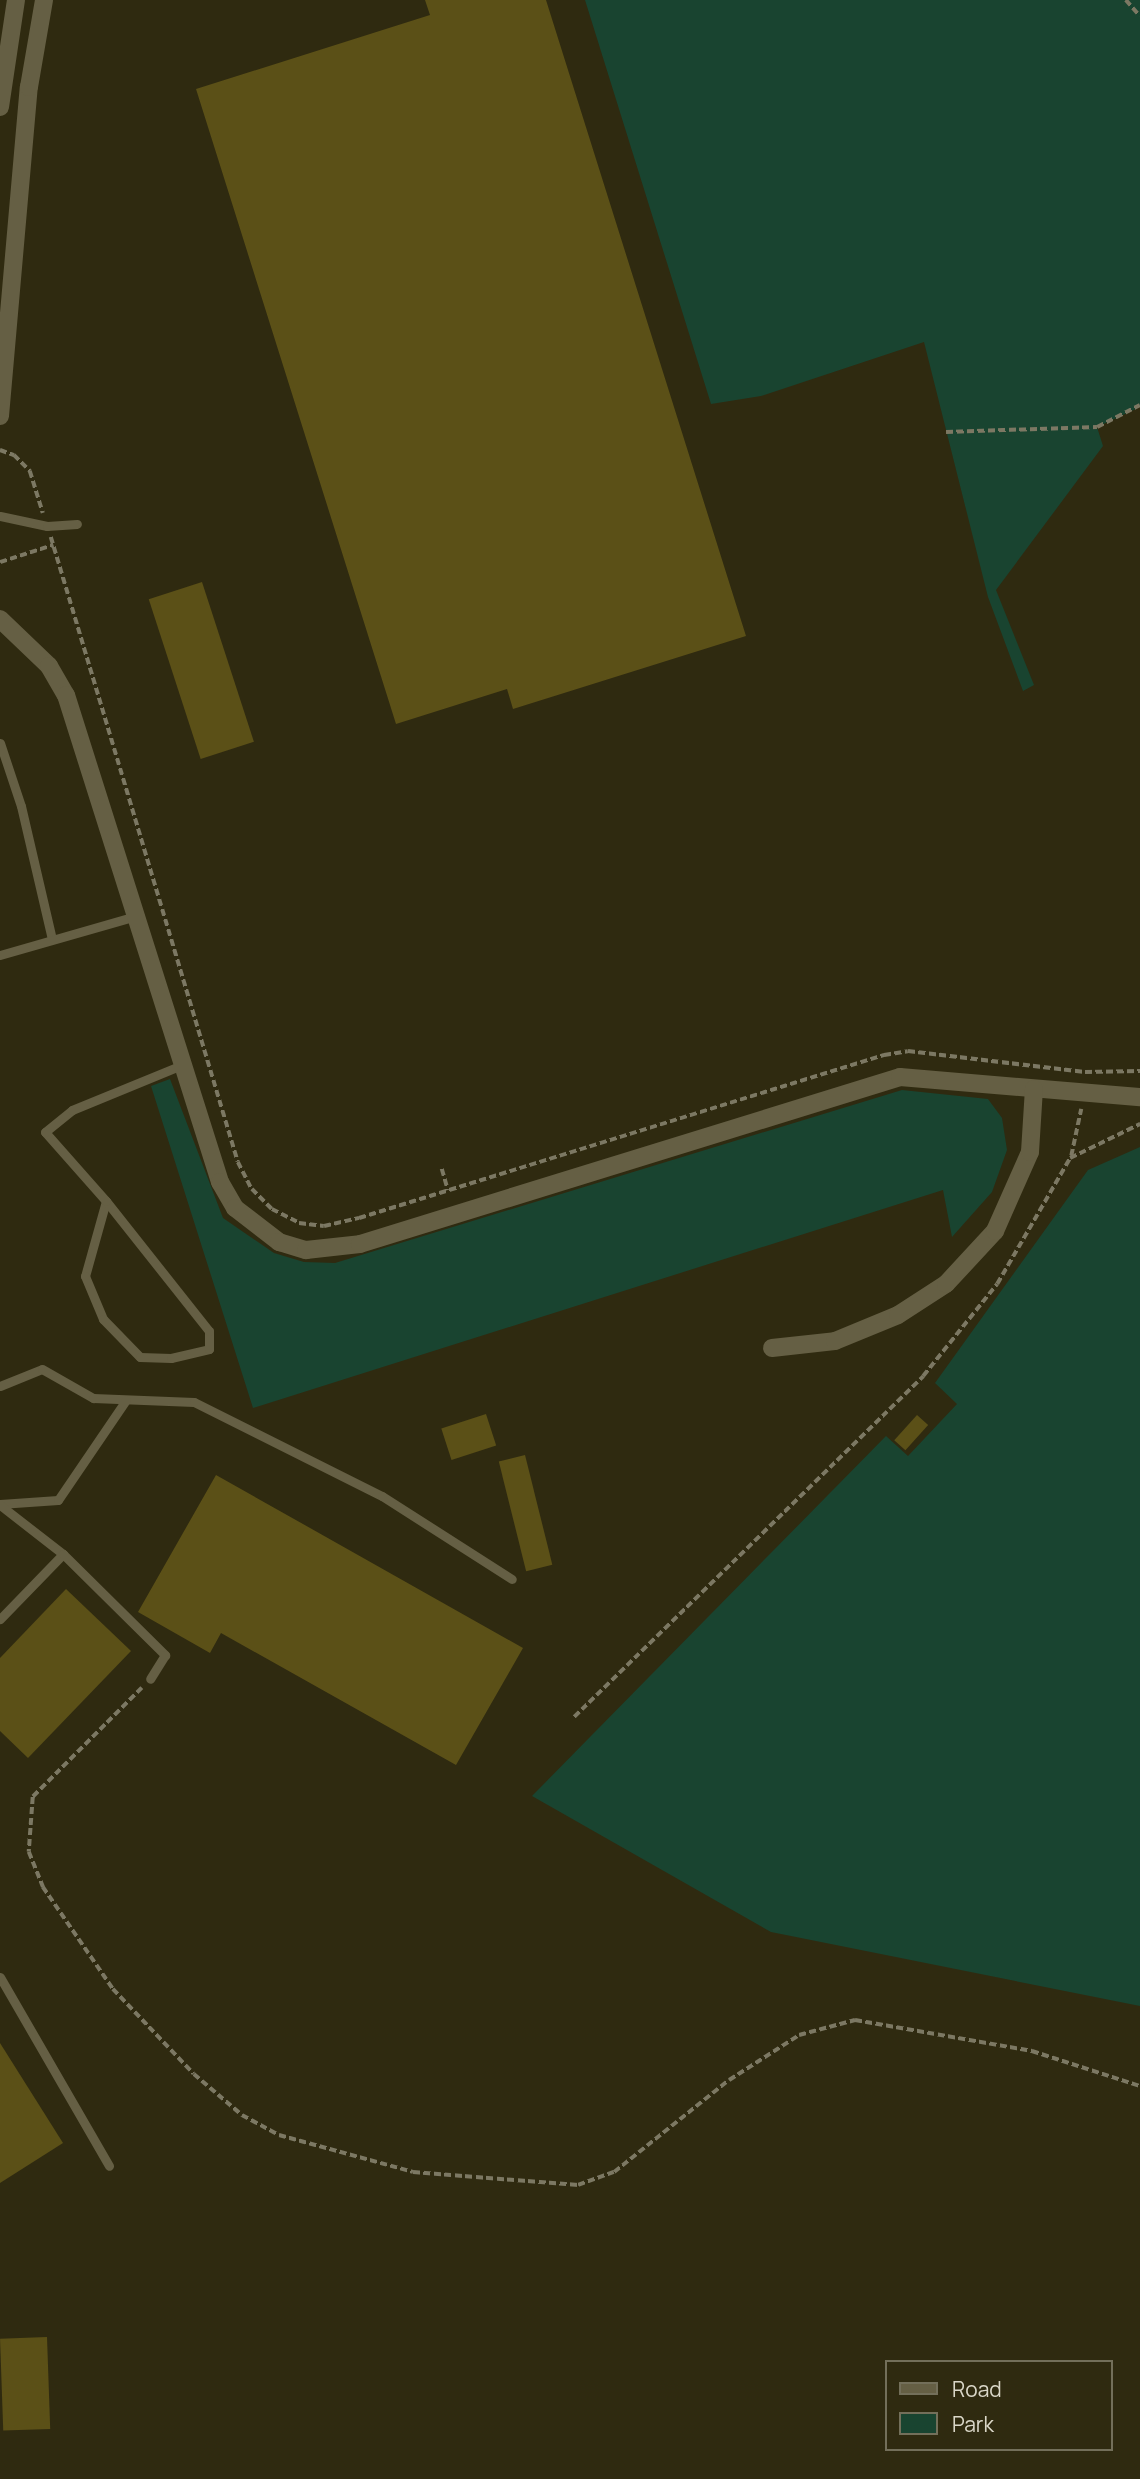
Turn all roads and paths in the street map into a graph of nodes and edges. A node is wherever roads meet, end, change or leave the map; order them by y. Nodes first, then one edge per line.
1 (16, 0) edge
2 (44, 0) edge
3 (1126, 0) edge
4 (1140, 16) edge
5 (0, 107) edge
6 (1140, 405) edge
7 (0, 416) edge
8 (946, 432) dead end
9 (0, 450) edge
10 (0, 516) edge
11 (77, 524) dead end
12 (47, 526) junction
13 (54, 545) junction
14 (0, 562) edge
15 (0, 619) edge
16 (0, 743) edge
17 (138, 915) junction
18 (52, 939) junction
19 (0, 954) edge
20 (184, 1064) junction
21 (1085, 1072) junction
22 (1140, 1072) edge
23 (1034, 1089) junction
24 (1084, 1094) junction
25 (1140, 1097) edge
26 (1140, 1124) edge
27 (1070, 1157) junction
28 (442, 1169) dead end
29 (448, 1190) junction
30 (106, 1201) junction
31 (772, 1348) dead end
32 (0, 1385) edge
33 (126, 1400) junction
34 (0, 1505) edge
35 (63, 1554) junction
36 (512, 1579) dead end
37 (0, 1619) edge
38 (150, 1679) joint
39 (574, 1717) dead end
40 (0, 1978) edge
41 (1140, 2086) edge
42 (109, 2166) dead end

1 - 5 street
2 - 7 street
3 - 4 path
6 - 8 path
9 - 12 path
10 - 12 lane
11 - 12 lane
12 - 13 path
13 - 14 path
13 - 29 path
15 - 17 street
16 - 18 lane
17 - 18 lane
17 - 20 street
18 - 19 lane
20 - 23 street
20 - 30 lane
21 - 22 path
21 - 24 path
21 - 29 path
23 - 24 street
23 - 31 street
24 - 25 street
24 - 27 path
26 - 27 path
27 - 39 path
28 - 29 path
30 - 30 lane
32 - 33 lane
33 - 34 lane
33 - 36 lane
34 - 35 lane
35 - 37 lane
35 - 38 lane
38 - 41 path
40 - 42 lane

